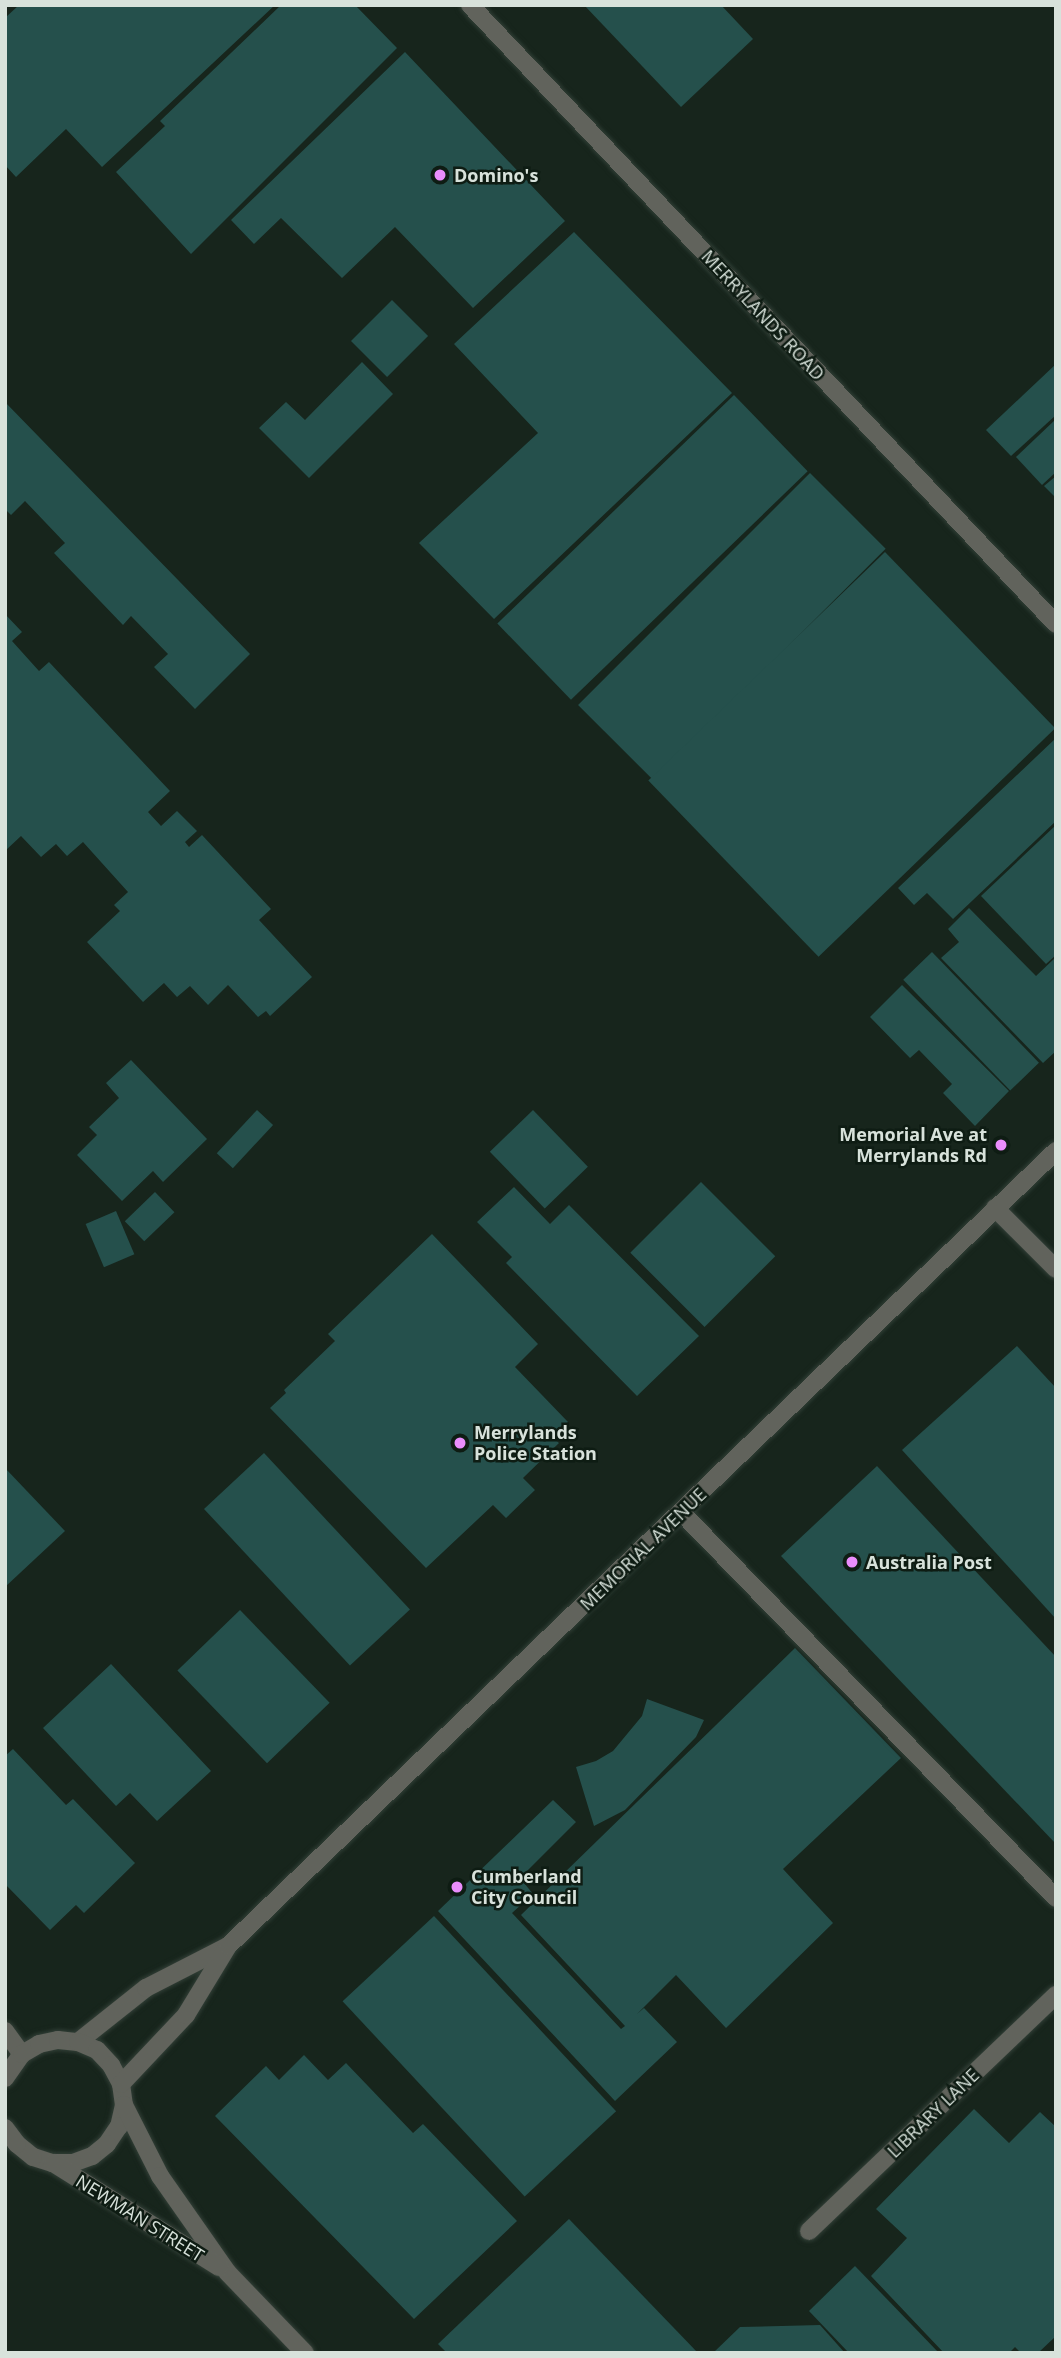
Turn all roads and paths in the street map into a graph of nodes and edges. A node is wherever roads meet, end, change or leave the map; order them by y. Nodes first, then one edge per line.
1 (470, 5) edge
2 (1056, 624) edge
3 (1056, 1151) edge
4 (995, 1208) junction
5 (1056, 1269) edge
6 (681, 1512) junction
7 (1056, 1898) edge
8 (228, 1945) junction
9 (1056, 1995) edge
10 (5, 2031) edge
11 (78, 2042) junction
12 (22, 2054) junction
13 (5, 2078) edge
14 (121, 2084) junction
15 (124, 2105) junction
16 (5, 2128) edge
17 (11, 2150) edge
18 (52, 2163) junction
19 (810, 2231) dead end
20 (228, 2273) junction
21 (305, 2353) edge

1 - 2 street, MERRYLANDS ROAD
3 - 4 street, MEMORIAL AVENUE
4 - 5 street
4 - 6 street, MEMORIAL AVENUE
6 - 7 street
6 - 8 street, MEMORIAL AVENUE
8 - 11 street, MEMORIAL AVENUE
8 - 14 street, MEMORIAL AVENUE
9 - 19 street, LIBRARY LANE
10 - 12 street
11 - 12 street
11 - 14 street
12 - 13 street
14 - 15 street
15 - 18 street
15 - 20 street, NEWMAN STREET
16 - 17 street
17 - 18 street, NEWMAN STREET
18 - 20 street, NEWMAN STREET
20 - 21 street, NEWMAN STREET

